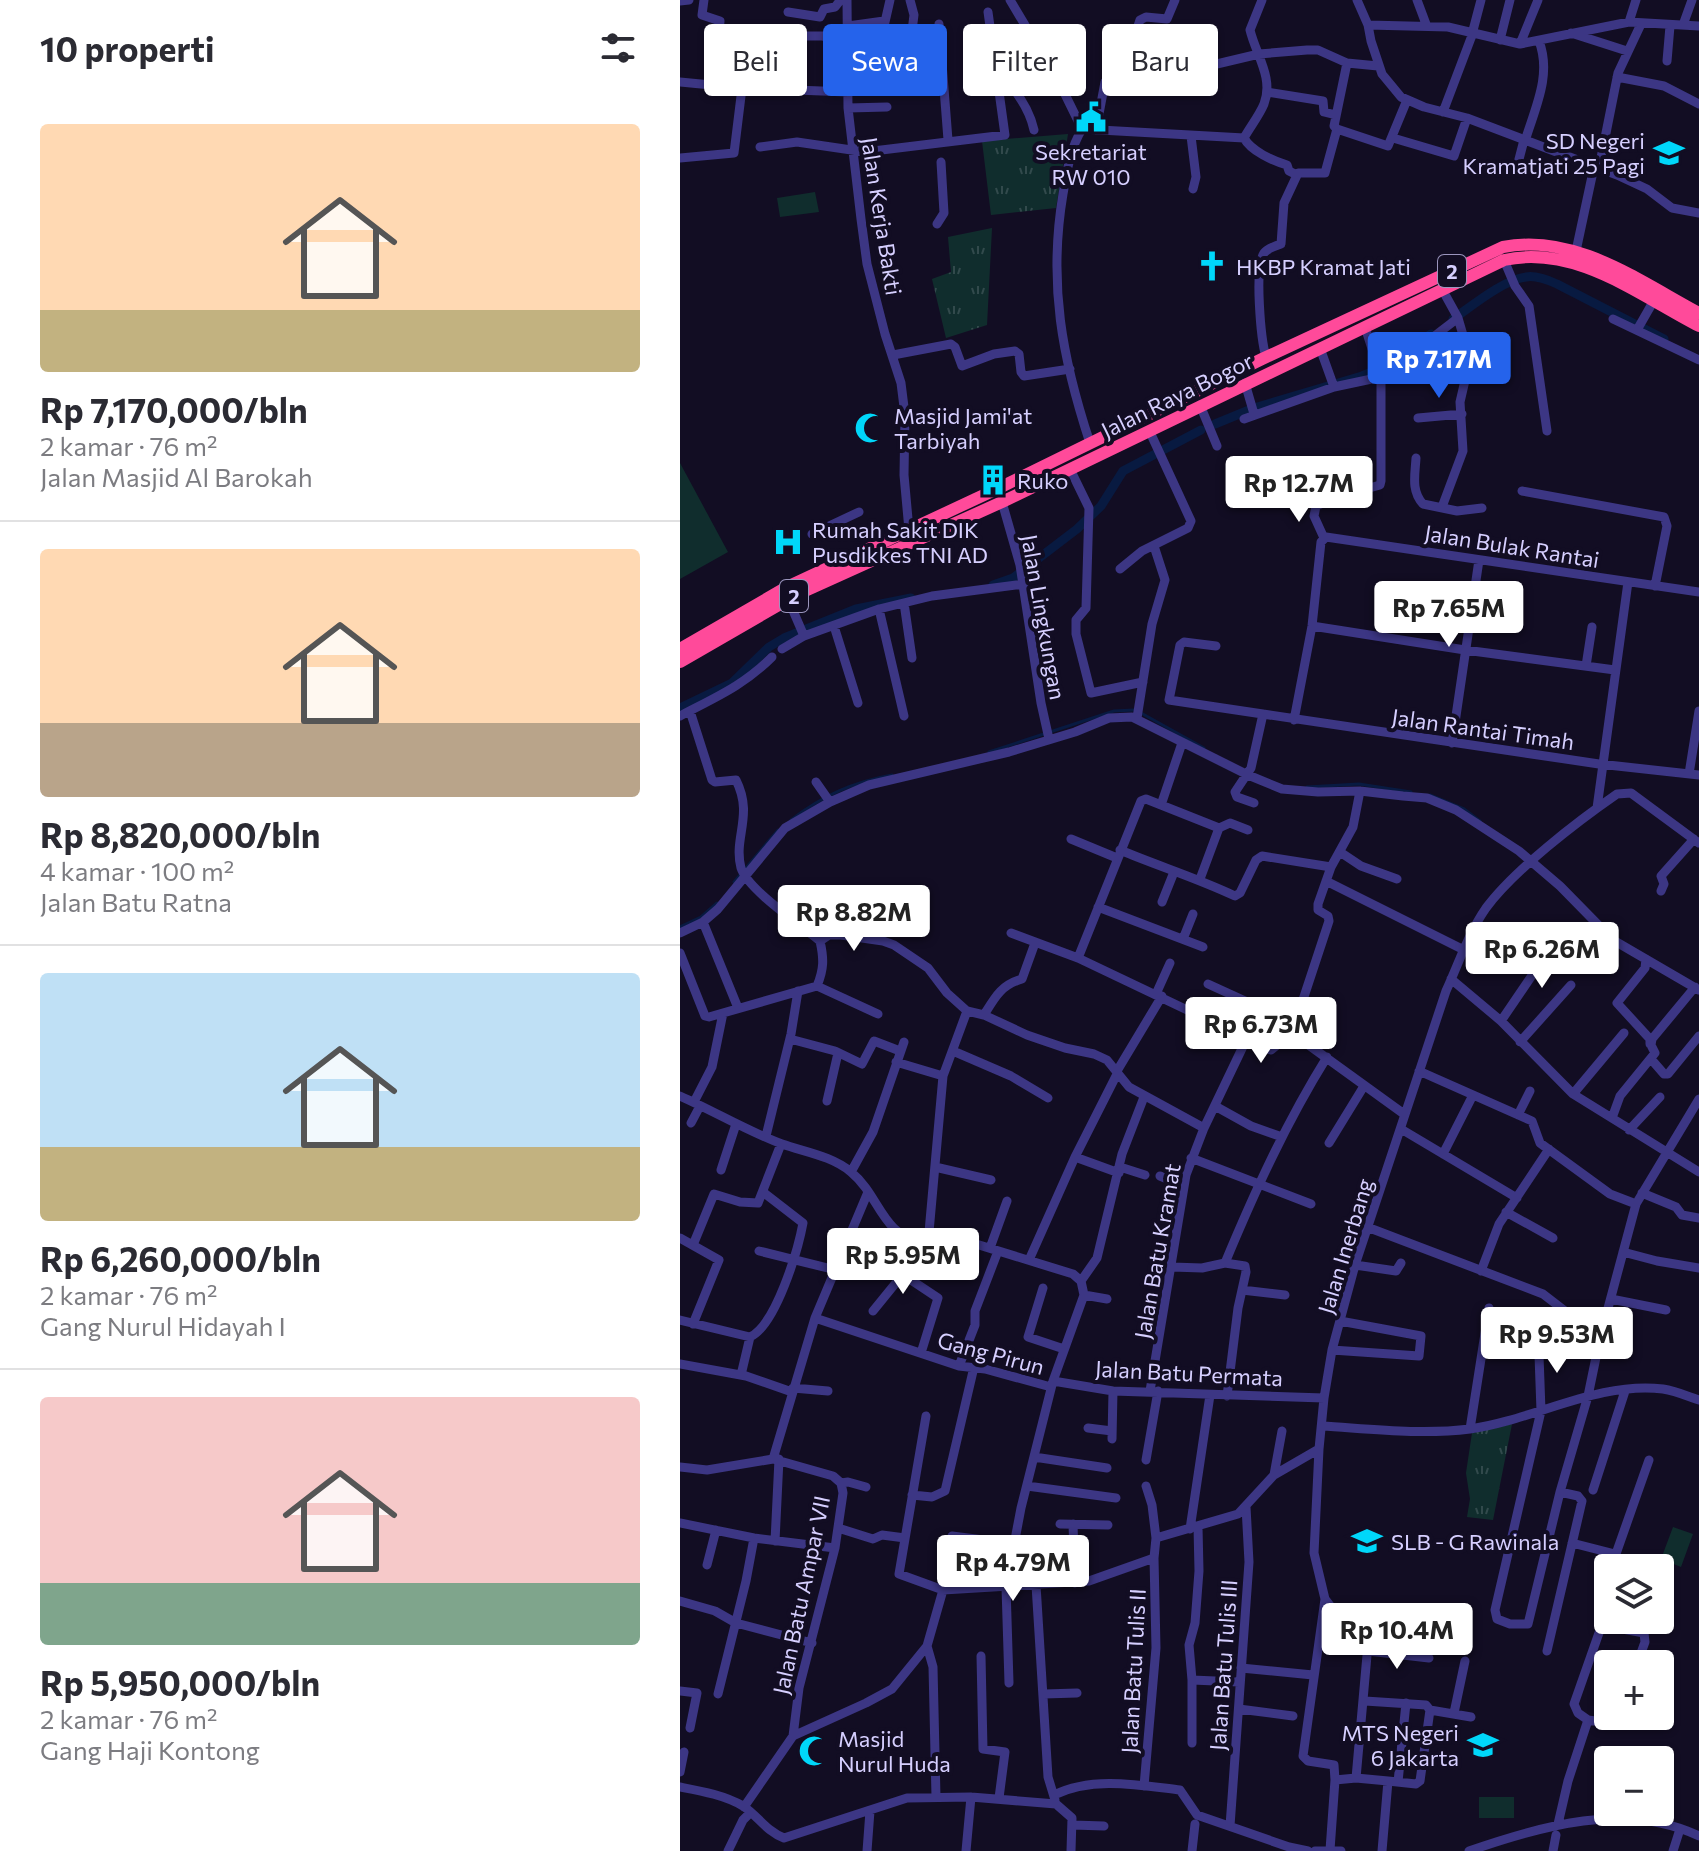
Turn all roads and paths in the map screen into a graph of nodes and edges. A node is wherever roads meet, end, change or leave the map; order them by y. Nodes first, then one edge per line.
1 (689, 0) edge
2 (704, 0) edge
3 (890, 0) edge
4 (910, 0) edge
5 (1175, 0) edge
6 (1262, 0) edge
7 (1357, 0) edge
8 (1417, 0) edge
9 (1481, 0) edge
10 (1510, 0) edge
11 (1538, 0) edge
12 (1636, 0) edge
13 (1692, 0) edge
14 (680, 1) edge
15 (842, 1) edge
16 (1015, 2) edge
17 (788, 12) dead end
18 (988, 12) dead end
19 (884, 21) junction
20 (1629, 22) junction
21 (720, 24) edge
22 (848, 24) edge
23 (862, 24) edge
24 (883, 24) edge
25 (913, 24) edge
26 (990, 24) edge
27 (1426, 24) junction
28 (1641, 24) junction
29 (1368, 25) junction
30 (1683, 25) junction
31 (1670, 26) junction
32 (1699, 26) edge
33 (1473, 33) junction
34 (1571, 33) junction
35 (1500, 40) junction
36 (1539, 41) junction
37 (1520, 44) junction
38 (1627, 51) junction
39 (1259, 54) junction
40 (1667, 61) dead end
41 (1347, 63) junction
42 (1378, 66) junction
43 (1617, 77) junction
44 (680, 82) edge
45 (704, 84) edge
46 (1267, 92) junction
47 (741, 96) edge
48 (848, 96) edge
49 (945, 96) edge
50 (1000, 96) edge
51 (1019, 96) edge
52 (1102, 96) edge
53 (1407, 100) junction
54 (1699, 104) edge
55 (887, 107) dead end
56 (848, 108) junction
57 (1443, 112) junction
58 (1336, 115) junction
59 (1467, 118) junction
60 (1082, 129) junction
61 (1337, 129) junction
62 (1034, 130) dead end
63 (1096, 130) junction
64 (1191, 136) junction
65 (1244, 138) junction
66 (1393, 138) junction
67 (948, 140) junction
68 (1525, 140) junction
69 (760, 147) dead end
70 (853, 152) junction
71 (680, 158) edge
72 (941, 162) dead end
73 (1517, 167) dead end
74 (1597, 167) junction
75 (1298, 174) junction
76 (1193, 189) dead end
77 (1699, 213) edge
78 (937, 224) dead end
79 (1576, 251) junction
80 (1506, 266) junction
81 (1442, 289) junction
82 (1653, 302) junction
83 (1699, 313) edge
84 (1457, 315) junction
85 (1613, 319) dead end
86 (1699, 326) edge
87 (1365, 327) junction
88 (1639, 327) junction
89 (1320, 348) junction
90 (893, 355) junction
91 (1266, 357) junction
92 (1699, 360) edge
93 (1070, 369) junction
94 (1380, 371) junction
95 (1245, 383) junction
96 (1333, 384) junction
97 (1213, 392) junction
98 (1193, 404) junction
99 (1254, 414) junction
100 (1462, 414) junction
101 (1418, 418) dead end
102 (1244, 419) dead end
103 (1547, 431) dead end
104 (1151, 432) junction
105 (1090, 443) junction
106 (1217, 446) dead end
107 (1416, 458) dead end
108 (1070, 469) junction
109 (1522, 491) dead end
110 (1002, 502) junction
111 (1442, 507) junction
112 (1482, 508) dead end
113 (859, 512) dead end
114 (812, 534) dead end
115 (911, 535) junction
116 (1323, 540) junction
117 (1154, 546) junction
118 (1479, 560) junction
119 (1120, 569) dead end
120 (830, 572) junction
121 (1024, 582) junction
122 (1628, 582) junction
123 (1655, 586) junction
124 (1699, 592) edge
125 (788, 599) junction
126 (904, 603) junction
127 (879, 609) junction
128 (834, 626) junction
129 (1312, 626) junction
130 (1592, 627) dead end
131 (802, 631) junction
132 (1216, 646) dead end
133 (782, 649) dead end
134 (1465, 650) junction
135 (684, 654) edge
136 (772, 657) dead end
137 (912, 658) dead end
138 (1586, 666) junction
139 (1615, 670) junction
140 (1143, 682) junction
141 (858, 703) dead end
142 (1699, 711) edge
143 (685, 713) edge
144 (1263, 714) junction
145 (904, 716) dead end
146 (1137, 718) junction
147 (1294, 720) junction
148 (1048, 736) junction
149 (1182, 743) junction
150 (1452, 743) junction
151 (1603, 765) junction
152 (1249, 772) junction
153 (1694, 775) edge
154 (816, 782) dead end
155 (1360, 791) junction
156 (827, 799) junction
157 (1254, 803) dead end
158 (1161, 805) junction
159 (1597, 808) junction
160 (1219, 828) junction
161 (1248, 830) dead end
162 (1071, 839) dead end
163 (1696, 841) edge
164 (1340, 852) junction
165 (1118, 854) junction
166 (1534, 859) junction
167 (1331, 867) junction
168 (1174, 872) junction
169 (744, 873) junction
170 (1200, 879) junction
171 (1397, 879) dead end
172 (1326, 881) junction
173 (1661, 891) dead end
174 (1162, 902) dead end
175 (1098, 907) junction
176 (1193, 914) dead end
177 (703, 922) junction
178 (680, 933) edge
179 (1011, 933) dead end
180 (1183, 939) junction
181 (820, 941) junction
182 (1035, 943) junction
183 (1562, 943) dead end
184 (1203, 947) dead end
185 (1462, 949) junction
186 (680, 953) edge
187 (1078, 958) junction
188 (1646, 959) junction
189 (1170, 963) dead end
190 (1451, 979) junction
191 (1208, 984) dead end
192 (1571, 985) dead end
193 (817, 986) junction
194 (1697, 988) edge
195 (798, 991) junction
196 (1159, 995) junction
197 (738, 1008) junction
198 (967, 1011) junction
199 (723, 1013) junction
200 (878, 1014) dead end
201 (984, 1015) junction
202 (1202, 1017) dead end
203 (1501, 1021) junction
204 (1292, 1033) junction
205 (1624, 1033) dead end
206 (1248, 1036) junction
207 (1699, 1036) edge
208 (790, 1039) junction
209 (1520, 1042) junction
210 (1651, 1045) junction
211 (953, 1051) junction
212 (838, 1053) junction
213 (1327, 1057) junction
214 (1651, 1059) junction
215 (896, 1062) junction
216 (1419, 1071) junction
217 (1117, 1073) junction
218 (943, 1076) junction
219 (1364, 1086) junction
220 (1530, 1091) dead end
221 (1573, 1094) junction
222 (1473, 1095) junction
223 (680, 1096) edge
224 (1144, 1097) junction
225 (1660, 1097) dead end
226 (1048, 1098) dead end
227 (827, 1101) dead end
228 (697, 1104) junction
229 (1215, 1106) junction
230 (1698, 1106) edge
231 (1404, 1114) junction
232 (1518, 1115) junction
233 (1612, 1118) junction
234 (691, 1123) dead end
235 (736, 1124) junction
236 (1204, 1128) junction
237 (1401, 1129) junction
238 (1629, 1130) junction
239 (766, 1136) junction
240 (1282, 1137) junction
241 (1329, 1143) dead end
242 (781, 1144) junction
243 (1549, 1149) junction
244 (1443, 1154) junction
245 (1668, 1154) junction
246 (1075, 1157) junction
247 (1191, 1158) junction
248 (935, 1167) junction
249 (721, 1170) dead end
250 (1119, 1170) junction
251 (851, 1172) junction
252 (1699, 1172) edge
253 (1145, 1175) dead end
254 (1160, 1176) dead end
255 (991, 1180) dead end
256 (1258, 1184) junction
257 (1184, 1186) junction
258 (763, 1192) junction
259 (868, 1192) junction
260 (1642, 1193) junction
261 (1517, 1198) junction
262 (1007, 1201) dead end
263 (1311, 1204) dead end
264 (1636, 1204) junction
265 (1506, 1212) junction
266 (1699, 1218) edge
267 (1367, 1227) junction
268 (929, 1232) junction
269 (680, 1238) edge
270 (1553, 1238) dead end
271 (924, 1244) junction
272 (693, 1245) junction
273 (994, 1250) junction
274 (759, 1251) dead end
275 (1623, 1252) junction
276 (1029, 1260) junction
277 (793, 1261) junction
278 (1225, 1263) junction
279 (1401, 1263) dead end
280 (1355, 1265) junction
281 (1172, 1267) junction
282 (1699, 1268) edge
283 (836, 1270) junction
284 (1481, 1271) junction
285 (911, 1280) junction
286 (1081, 1281) junction
287 (1043, 1288) dead end
288 (1242, 1290) junction
289 (1084, 1295) junction
290 (1285, 1295) dead end
291 (1107, 1299) dead end
292 (1611, 1299) junction
293 (1489, 1308) dead end
294 (1666, 1310) dead end
295 (873, 1311) dead end
296 (815, 1318) junction
297 (680, 1320) edge
298 (1340, 1321) junction
299 (693, 1324) junction
300 (750, 1337) junction
301 (1600, 1338) junction
302 (1484, 1345) junction
303 (1064, 1349) junction
304 (1332, 1350) junction
305 (921, 1353) junction
306 (680, 1364) edge
307 (959, 1366) junction
308 (974, 1367) junction
309 (741, 1375) junction
310 (1052, 1384) junction
311 (793, 1390) junction
312 (828, 1391) dead end
313 (1113, 1391) junction
314 (1154, 1391) junction
315 (1625, 1391) junction
316 (1210, 1395) junction
317 (1227, 1396) junction
318 (1588, 1396) junction
319 (1324, 1398) junction
320 (1699, 1400) edge
321 (1541, 1411) junction
322 (926, 1416) dead end
323 (1322, 1426) junction
324 (1088, 1428) dead end
325 (1470, 1429) junction
326 (1282, 1431) dead end
327 (1319, 1449) junction
328 (1034, 1457) junction
329 (776, 1459) junction
330 (1146, 1460) dead end
331 (1649, 1460) dead end
332 (680, 1467) edge
333 (1107, 1468) dead end
334 (1274, 1475) junction
335 (841, 1483) junction
336 (1027, 1486) junction
337 (1146, 1486) dead end
338 (866, 1487) dead end
339 (1593, 1490) dead end
340 (1560, 1492) junction
341 (912, 1495) junction
342 (1116, 1498) dead end
343 (1246, 1507) junction
344 (680, 1523) edge
345 (1060, 1524) dead end
346 (1073, 1524) junction
347 (1108, 1525) dead end
348 (838, 1528) junction
349 (1194, 1528) junction
350 (716, 1530) junction
351 (952, 1536) dead end
352 (754, 1538) junction
353 (905, 1538) junction
354 (1156, 1538) junction
355 (775, 1541) junction
356 (1572, 1543) junction
357 (1015, 1544) junction
358 (835, 1548) junction
359 (1615, 1554) joint
360 (1154, 1558) junction
361 (707, 1565) dead end
362 (1075, 1583) junction
363 (1036, 1585) junction
364 (1006, 1587) junction
365 (943, 1590) junction
366 (1325, 1599) junction
367 (680, 1601) edge
368 (736, 1623) junction
369 (812, 1643) junction
370 (927, 1646) junction
371 (1642, 1650) edge
372 (1368, 1651) junction
373 (1547, 1651) dead end
374 (981, 1656) dead end
375 (1429, 1658) dead end
376 (1465, 1661) dead end
377 (1241, 1668) junction
378 (1313, 1675) junction
379 (1192, 1680) junction
380 (1239, 1682) junction
381 (1009, 1683) dead end
382 (680, 1691) edge
383 (1077, 1693) dead end
384 (718, 1694) dead end
385 (1044, 1694) junction
386 (1365, 1701) junction
387 (1406, 1703) junction
388 (1239, 1709) junction
389 (1430, 1710) junction
390 (1454, 1713) junction
391 (1293, 1716) dead end
392 (1471, 1717) dead end
393 (1588, 1720) junction
394 (1594, 1721) edge
395 (690, 1728) dead end
396 (793, 1736) junction
397 (1192, 1743) dead end
398 (684, 1752) dead end
399 (680, 1772) edge
400 (1356, 1778) junction
401 (1335, 1780) junction
402 (1393, 1782) junction
403 (1144, 1786) junction
404 (680, 1787) edge
405 (936, 1797) junction
406 (971, 1797) junction
407 (999, 1798) junction
408 (1055, 1800) junction
409 (747, 1810) junction
410 (870, 1811) junction
411 (1195, 1824) dead end
412 (1558, 1824) junction
413 (1073, 1825) junction
414 (1104, 1826) dead end
415 (1230, 1826) junction
416 (1680, 1829) junction
417 (1556, 1835) dead end
418 (1699, 1836) edge
419 (1330, 1850) edge
420 (728, 1851) edge
421 (867, 1851) edge
422 (966, 1851) edge
423 (1071, 1851) edge
424 (1192, 1851) edge
425 (1308, 1851) edge
426 (1315, 1851) edge
427 (1341, 1851) edge
428 (1382, 1851) edge
429 (1469, 1851) edge
430 (1553, 1851) edge
431 (1673, 1851) edge

1 - 14 street
2 - 21 street
3 - 19 street
4 - 25 street
5 - 39 street
6 - 39 street
7 - 29 street
8 - 27 street
9 - 33 street
10 - 35 street
11 - 37 street
12 - 20 street
13 - 30 street
15 - 17 street
15 - 22 street, Jalan Kerja Bakti
16 - 60 street
18 - 26 street
19 - 23 street
19 - 24 street
20 - 28 street
20 - 34 street
27 - 29 street
27 - 33 street
28 - 31 street
28 - 38 street
29 - 42 street
30 - 31 street
30 - 32 street
31 - 40 street
33 - 35 street
33 - 57 street
34 - 36 street
34 - 38 street
35 - 37 street
36 - 37 street
36 - 68 street
38 - 43 street
39 - 41 street
39 - 46 street
41 - 42 street
41 - 58 street
42 - 53 street
43 - 54 street
43 - 74 street
44 - 45 street
46 - 58 street
46 - 65 street
47 - 71 street
48 - 56 street, Jalan Kerja Bakti
49 - 67 street
50 - 67 street
51 - 62 street
52 - 63 street
53 - 57 street
53 - 66 street
55 - 56 street
56 - 70 street, Jalan Kerja Bakti
57 - 59 street
58 - 61 street
59 - 66 street
59 - 68 street
60 - 63 street
60 - 93 street
61 - 66 street
61 - 75 street
63 - 64 street
64 - 65 street
64 - 76 street
65 - 75 street
67 - 70 street
68 - 73 street
68 - 74 street
69 - 70 street
70 - 90 street, Jalan Kerja Bakti
72 - 78 street
74 - 77 street
74 - 79 street
75 - 91 street
79 - 83 highway, Jalan Raya Bogor / 2
79 - 91 highway, Jalan Raya Bogor / 2
80 - 81 highway, Jalan Raya Bogor / 2
80 - 82 highway, Jalan Raya Bogor / 2
80 - 103 street
81 - 84 street
81 - 87 highway, Jalan Raya Bogor / 2
82 - 86 highway, Jalan Raya Bogor / 2
82 - 88 street
84 - 94 street
84 - 100 street
85 - 88 street
87 - 89 highway, Jalan Raya Bogor / 2
87 - 94 street
88 - 92 street
89 - 95 highway, Jalan Raya Bogor / 2
89 - 96 street
90 - 93 street
90 - 115 street, Jalan Kerja Bakti
91 - 97 highway, Jalan Raya Bogor / 2
93 - 105 street
94 - 96 street
94 - 116 street
95 - 97 highway, Jalan Raya Bogor / 2
95 - 99 street
96 - 99 street
97 - 98 highway, Jalan Raya Bogor / 2
98 - 104 highway, Jalan Raya Bogor / 2
98 - 105 highway, Jalan Raya Bogor / 2
98 - 106 street
99 - 102 street
100 - 101 street
100 - 111 street
104 - 108 highway, Jalan Raya Bogor / 2
104 - 117 street
105 - 115 highway, Jalan Raya Bogor / 2
107 - 111 street
108 - 110 highway, Jalan Raya Bogor / 2
108 - 140 street
109 - 123 street
110 - 115 highway, Jalan Raya Bogor / 2
110 - 121 street, Jalan Lingkungan
111 - 112 street
113 - 114 street
115 - 120 highway, Jalan Raya Bogor / 2
116 - 118 street, Jalan Bulak Rantai
116 - 129 street
117 - 119 street
117 - 140 street
118 - 122 street, Jalan Bulak Rantai
118 - 134 street
120 - 125 highway, Jalan Raya Bogor / 2
120 - 135 highway, Jalan Raya Bogor / 2
121 - 126 street
121 - 148 street, Jalan Lingkungan
122 - 123 street, Jalan Bulak Rantai
122 - 139 street
123 - 124 street, Jalan Bulak Rantai
125 - 131 street
125 - 135 highway, Jalan Raya Bogor / 2
126 - 127 street
126 - 137 street
127 - 128 street
127 - 145 street
128 - 131 street
128 - 141 street
129 - 134 street
129 - 147 street
130 - 138 street
131 - 133 street
132 - 144 street, Jalan Rantai Timah
134 - 138 street
134 - 150 street
136 - 143 street
138 - 139 street
139 - 151 street
140 - 146 street
142 - 153 street
143 - 169 street
144 - 147 street, Jalan Rantai Timah
144 - 152 street
146 - 148 street
146 - 149 street
147 - 150 street, Jalan Rantai Timah
148 - 156 street
149 - 152 street
149 - 158 street
150 - 151 street, Jalan Rantai Timah
151 - 153 street, Jalan Rantai Timah
151 - 159 street
152 - 155 street
152 - 157 street
154 - 156 street
155 - 164 street
155 - 166 street
156 - 169 street
158 - 160 street
158 - 165 street
159 - 163 street, Jalan Inerbang
159 - 166 street, Jalan Inerbang
160 - 161 street
160 - 170 street
162 - 165 street
163 - 173 street
164 - 167 street
164 - 171 street
165 - 168 street
165 - 175 street
166 - 185 street, Jalan Inerbang
166 - 188 street
167 - 170 street
167 - 172 street
168 - 170 street
168 - 174 street
169 - 177 street
169 - 181 street
172 - 185 street
172 - 204 street
175 - 180 street
175 - 187 street
176 - 180 street
177 - 178 street
177 - 197 street
179 - 182 street
180 - 184 street
181 - 193 street
181 - 198 street
182 - 187 street
182 - 201 street
183 - 203 street
185 - 190 street, Jalan Inerbang
186 - 199 street
187 - 196 street
188 - 194 street
188 - 210 street
189 - 196 street
190 - 203 street
190 - 216 street, Jalan Inerbang
191 - 206 street
192 - 209 street
193 - 195 street
193 - 200 street
194 - 210 street
195 - 197 street
195 - 208 street
196 - 202 street
196 - 217 street
197 - 199 street
198 - 201 street
198 - 211 street
199 - 228 street
201 - 217 street
203 - 209 street
204 - 206 street
204 - 213 street
205 - 221 street
206 - 229 street, Jalan Batu Kramat
207 - 214 street
208 - 212 street
208 - 239 street
209 - 221 street
210 - 214 street
211 - 218 street
211 - 226 street
212 - 215 street
212 - 227 street
213 - 219 street
213 - 240 street
214 - 233 street
215 - 218 street
215 - 251 street
216 - 222 street
216 - 231 street, Jalan Inerbang
217 - 224 street
217 - 246 street
218 - 248 street
219 - 231 street
219 - 241 street
220 - 232 street
221 - 233 street
222 - 232 street
222 - 244 street
223 - 228 street
224 - 236 street
224 - 250 street
225 - 238 street
228 - 234 street
228 - 235 street
229 - 236 street, Jalan Batu Kramat
229 - 240 street
230 - 245 street
231 - 237 street, Jalan Inerbang
232 - 243 street
233 - 238 street
235 - 239 street
235 - 249 street
236 - 247 street, Jalan Batu Kramat
237 - 244 street
237 - 267 street, Jalan Inerbang
238 - 245 street
239 - 242 street
240 - 256 street
242 - 251 street
242 - 258 street
243 - 261 street
243 - 264 street
244 - 261 street
245 - 252 street
245 - 260 street
246 - 250 street
246 - 276 street
247 - 256 street
247 - 257 street, Jalan Batu Kramat
248 - 255 street
248 - 268 street
250 - 253 street
250 - 286 street
251 - 259 street
254 - 257 street
256 - 263 street
256 - 278 street
257 - 281 street, Jalan Batu Kramat
258 - 272 street
258 - 277 street
259 - 271 street
259 - 283 street
260 - 264 street
260 - 266 street
261 - 265 street
262 - 273 street
264 - 275 street
265 - 270 street
265 - 284 street
267 - 280 street, Jalan Inerbang
267 - 284 street
268 - 271 street
268 - 273 street
269 - 272 street
271 - 285 street
272 - 299 street
273 - 276 street
273 - 307 street
274 - 277 street
275 - 282 street
275 - 292 street
276 - 286 street
277 - 283 street
277 - 300 street
278 - 281 street
278 - 288 street
279 - 280 street
280 - 298 street, Jalan Inerbang
281 - 314 street, Jalan Batu Kramat
283 - 296 street
284 - 301 street
285 - 295 street
285 - 305 street
286 - 289 street
287 - 303 street
288 - 290 street
288 - 317 street
289 - 291 street
289 - 303 street
292 - 294 street
292 - 301 street
293 - 302 street
296 - 305 street, Gang Pirun
296 - 311 street
297 - 299 street
298 - 304 street, Jalan Inerbang
298 - 304 street
299 - 300 street
300 - 309 street
301 - 318 street
302 - 321 street
302 - 325 street
303 - 310 street
304 - 319 street, Jalan Inerbang
305 - 307 street, Gang Pirun
306 - 309 street
307 - 308 street, Gang Pirun
308 - 310 street, Gang Pirun
308 - 341 street
309 - 311 street
310 - 313 street, Jalan Batu Permata
310 - 328 street
311 - 312 street
311 - 329 street
313 - 314 street, Jalan Batu Permata
313 - 324 street
314 - 316 street, Jalan Batu Permata
314 - 330 street, Jalan Batu Kramat
315 - 318 street
315 - 320 street
315 - 339 street
316 - 317 street, Jalan Batu Permata
316 - 349 street
317 - 319 street, Jalan Batu Permata
318 - 321 street
318 - 340 street
319 - 323 street, Jalan Inerbang
321 - 325 street
321 - 340 street
322 - 341 street
323 - 325 street
323 - 327 street, Jalan Inerbang
326 - 334 street
327 - 334 street
327 - 366 street, Jalan Inerbang
328 - 333 street
328 - 336 street
329 - 332 street
329 - 335 street, Jalan Batu Ampar VII
329 - 355 street
331 - 359 street
334 - 343 street
335 - 338 street
335 - 348 street, Jalan Batu Ampar VII
336 - 342 street
336 - 357 street
337 - 354 street, Jalan Batu Tulis II
340 - 356 street
341 - 353 street
343 - 349 street
343 - 377 street, Jalan Batu Tulis III
344 - 350 street
345 - 346 street
346 - 347 street
346 - 362 street
348 - 353 street
348 - 358 street, Jalan Batu Ampar VII
349 - 354 street
349 - 379 street
350 - 352 street
350 - 361 street
351 - 357 street
352 - 355 street
352 - 368 street
353 - 365 street
354 - 360 street, Jalan Batu Tulis II
355 - 358 street
356 - 359 street
356 - 373 street
357 - 364 street
358 - 369 street, Jalan Batu Ampar VII
360 - 362 street
360 - 403 street, Jalan Batu Tulis II
362 - 363 street
363 - 364 street
363 - 385 street
364 - 365 street
364 - 381 street
365 - 370 street
366 - 372 street
366 - 378 street
367 - 368 street
368 - 369 street
368 - 384 street
369 - 396 street, Jalan Batu Ampar VII
370 - 396 street
370 - 405 street
371 - 393 street
372 - 375 street
372 - 386 street
374 - 407 street
376 - 390 street
377 - 378 street
377 - 380 street, Jalan Batu Tulis III
378 - 401 street
379 - 380 street
379 - 397 street
380 - 388 street, Jalan Batu Tulis III
382 - 395 street
383 - 385 street
385 - 408 street
386 - 387 street
386 - 400 street
387 - 389 street
387 - 402 street
388 - 391 street
388 - 415 street, Jalan Batu Tulis III
389 - 390 street
389 - 402 street
390 - 392 street
393 - 394 street
393 - 412 street
396 - 409 street
398 - 399 street
400 - 401 street
400 - 402 street
401 - 419 street
402 - 428 street
403 - 408 street
403 - 415 street
404 - 409 street
405 - 406 street
405 - 410 street
406 - 407 street
406 - 422 street
407 - 408 street
408 - 413 street
409 - 410 street
409 - 420 street
410 - 421 street
411 - 424 street
412 - 416 street
412 - 429 street
413 - 414 street
413 - 423 street
415 - 425 street
416 - 418 street
416 - 431 street
417 - 430 street
419 - 426 street
419 - 427 street

